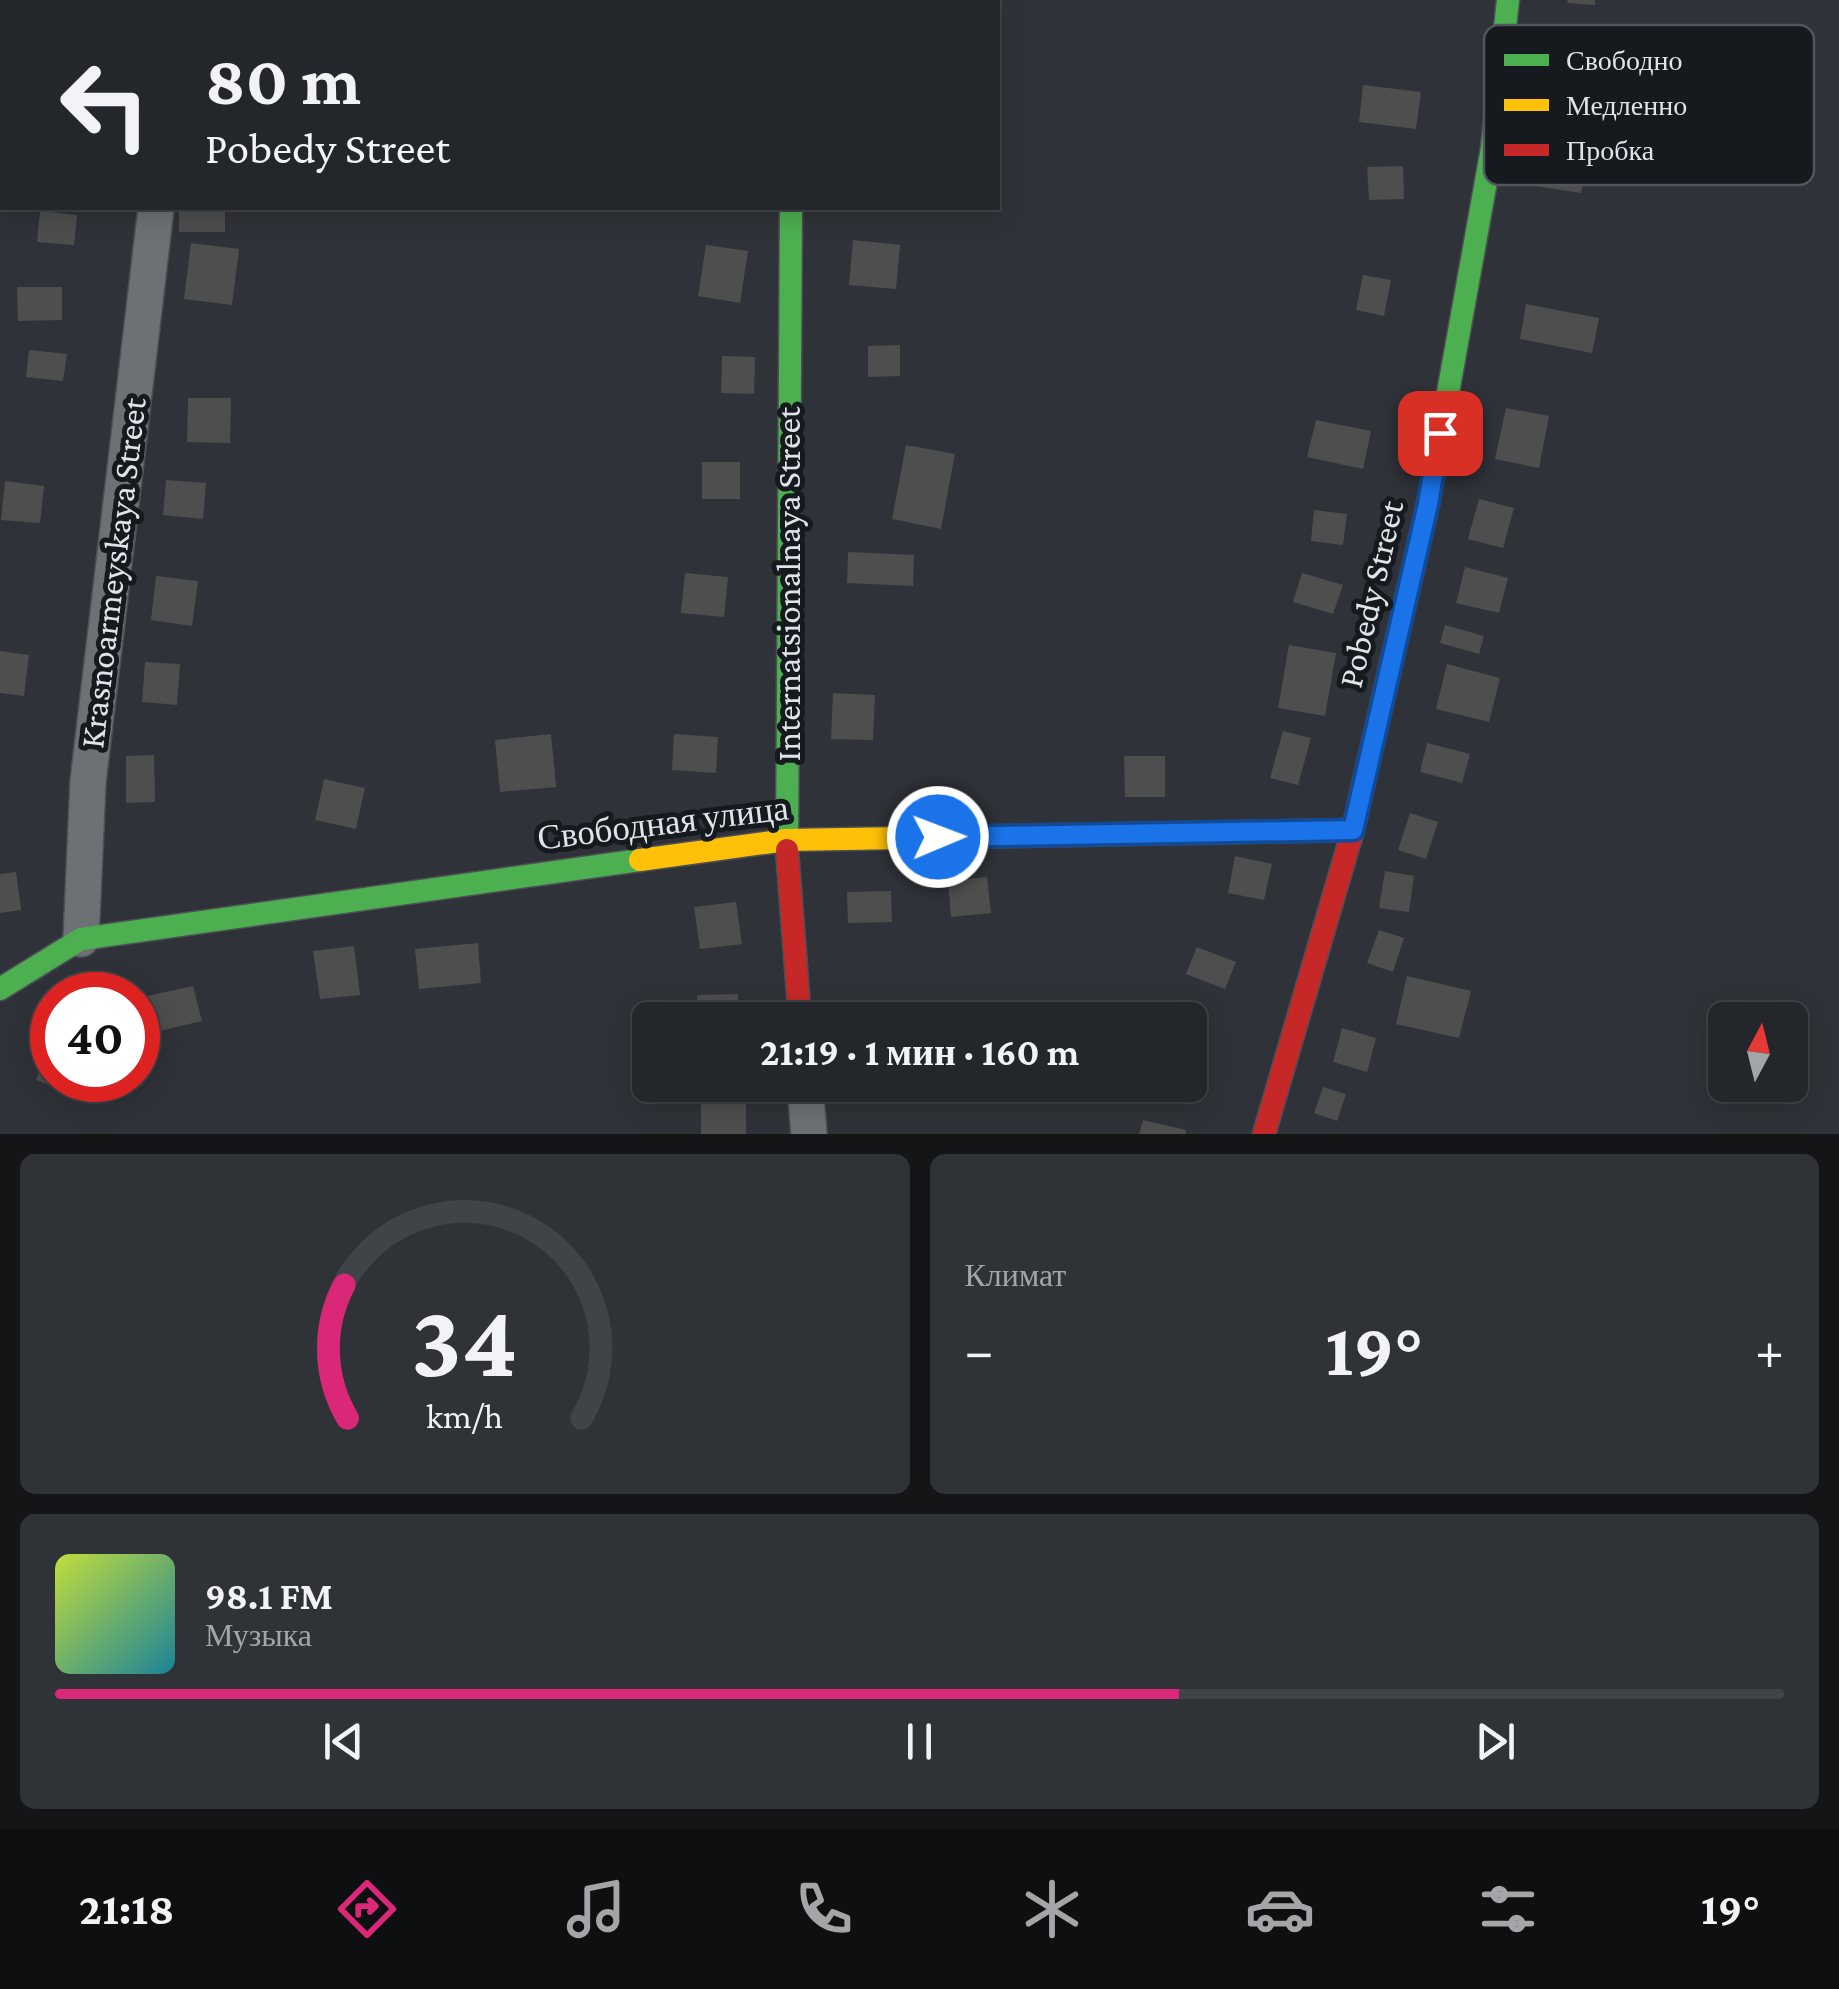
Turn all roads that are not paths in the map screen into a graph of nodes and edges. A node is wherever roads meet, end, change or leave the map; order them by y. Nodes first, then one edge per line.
1 (1508, 0) edge
2 (1505, 25) edge
3 (1485, 185) edge
4 (156, 210) edge
5 (791, 210) edge
6 (1353, 830) junction
7 (786, 840) junction
8 (80, 939) junction
9 (4, 992) edge
10 (799, 1002) edge
11 (806, 1102) edge
12 (809, 1134) edge
13 (1264, 1134) edge

1 - 2 street, Pobedy Street
3 - 6 street, Pobedy Street
4 - 8 street, Krasnoarmeyskaya Street
5 - 7 street, Internatsionalnaya Street
6 - 7 street, Свободная улица
6 - 13 street, Pobedy Street
7 - 8 street, Свободная улица
7 - 10 street, Internatsionalnaya Street
8 - 9 street, Свободная улица
11 - 12 street

